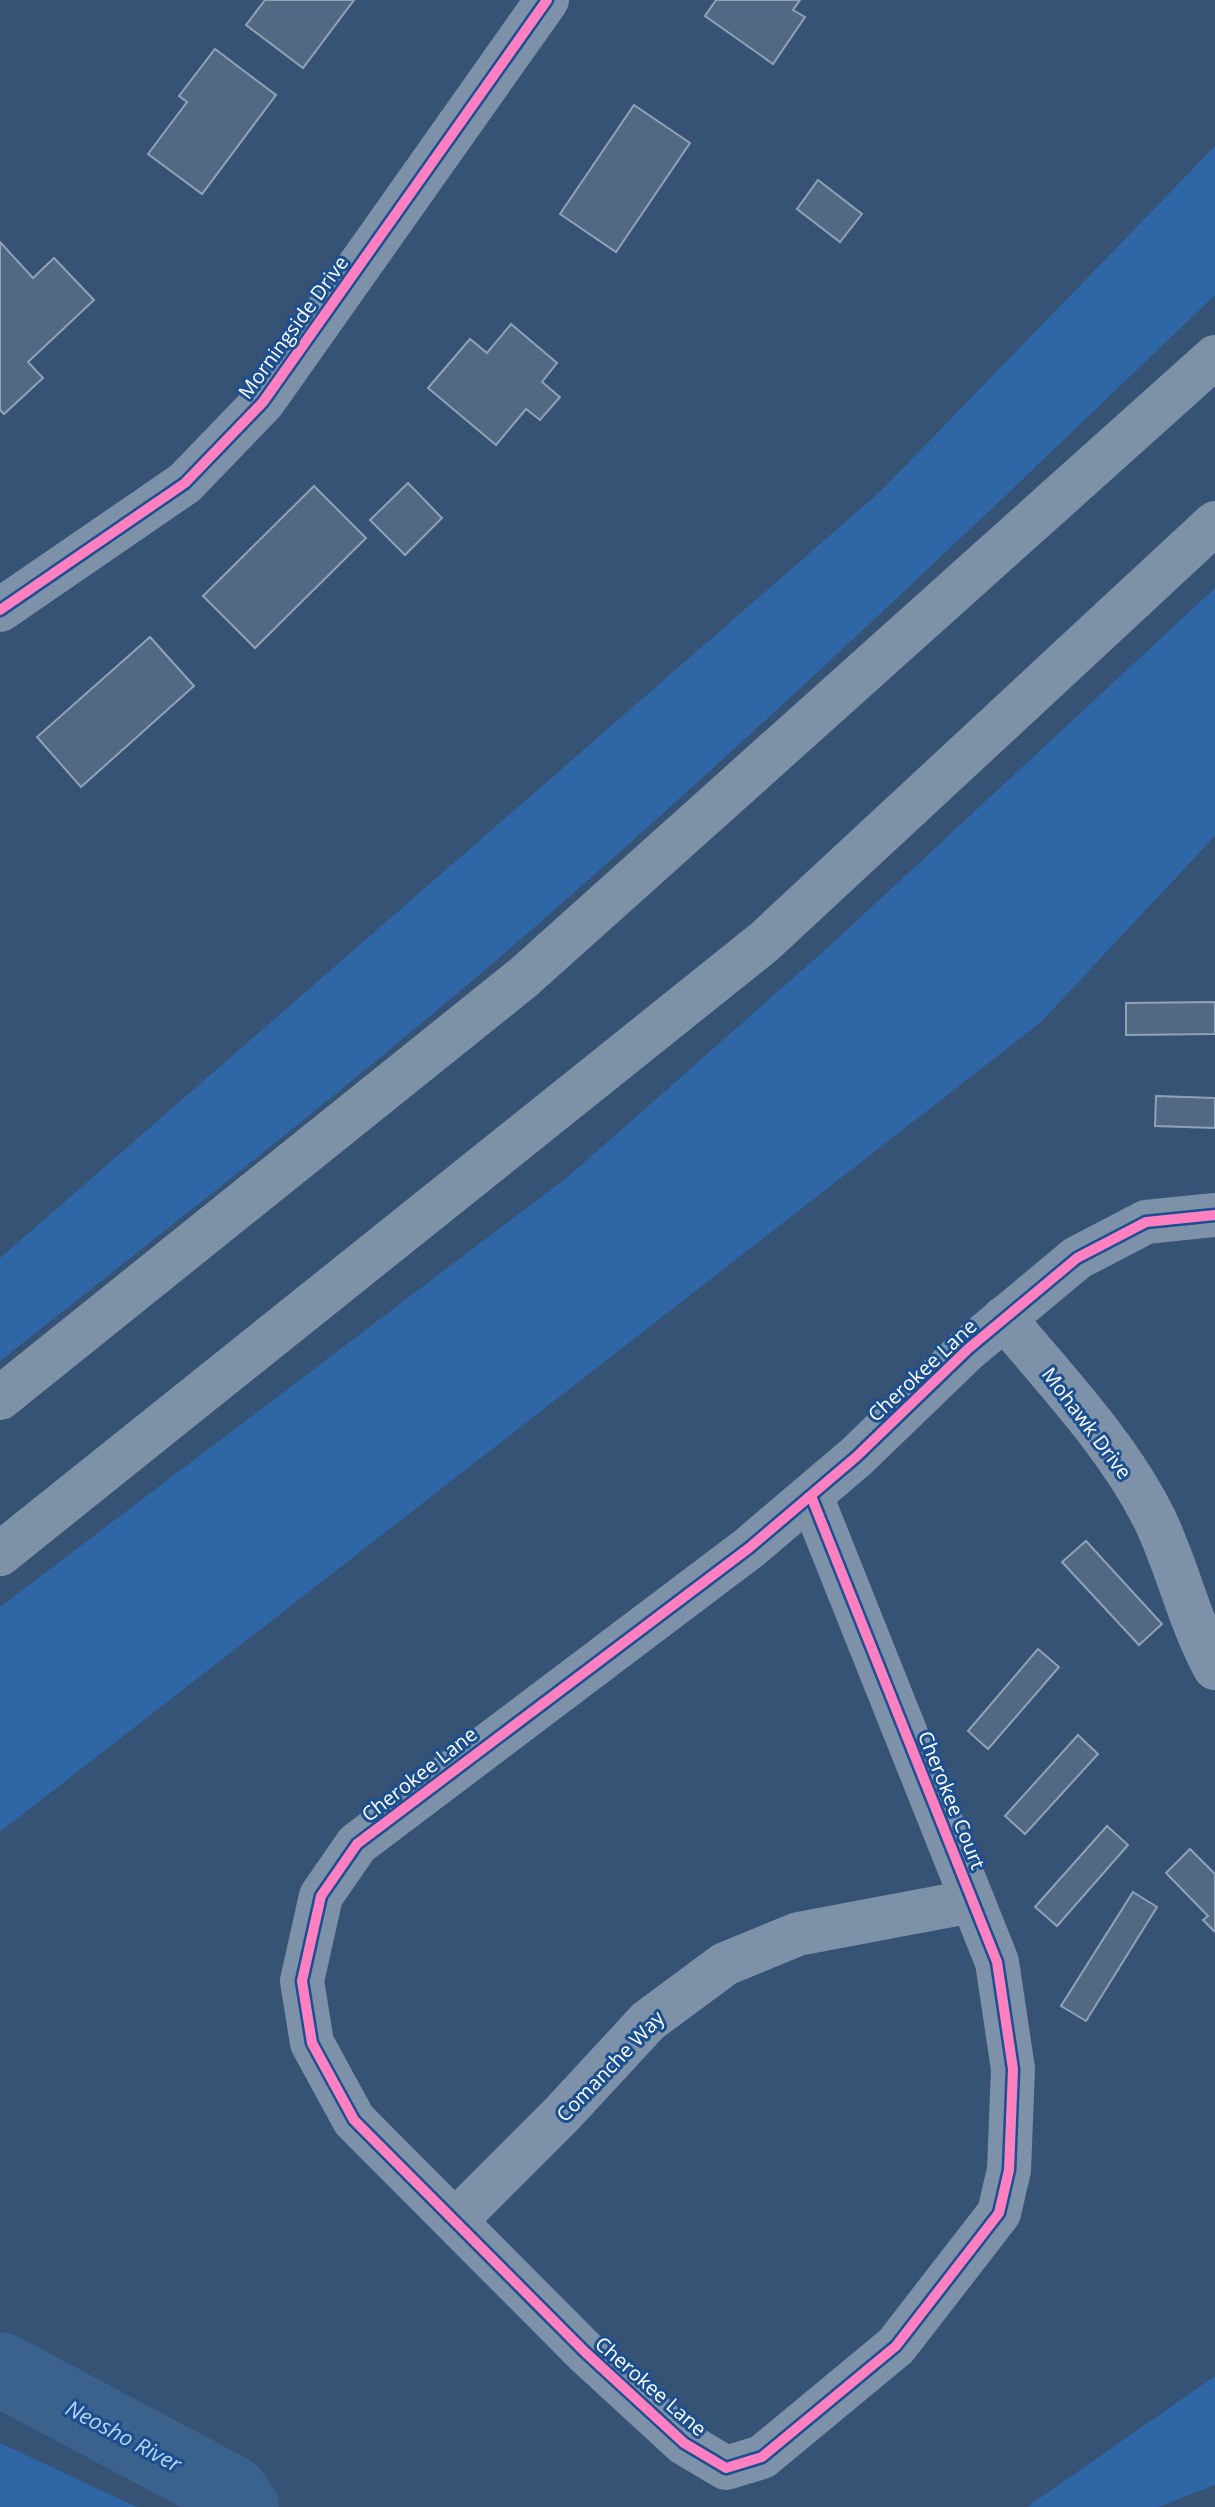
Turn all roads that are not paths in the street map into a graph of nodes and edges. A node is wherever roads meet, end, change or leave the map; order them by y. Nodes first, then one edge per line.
1 (547, 0) edge
2 (1215, 357) edge
3 (1215, 523) edge
4 (0, 610) edge
5 (1215, 1215) edge
6 (1004, 1318) junction
7 (0, 1398) edge
8 (811, 1496) junction
9 (0, 1554) edge
10 (1215, 1668) edge
11 (973, 1901) junction
12 (1011, 2129) joint
13 (455, 2221) junction

1 - 4 street, Morningside Drive
2 - 7 highway
3 - 9 highway
5 - 6 street, Cherokee Lane
6 - 8 street, Cherokee Lane
6 - 10 street, Mohawk Drive
8 - 11 street, Cherokee Court
8 - 13 street, Cherokee Lane
11 - 12 street, Cherokee Court
11 - 13 street, Comanche Way
12 - 13 street, Cherokee Lane

